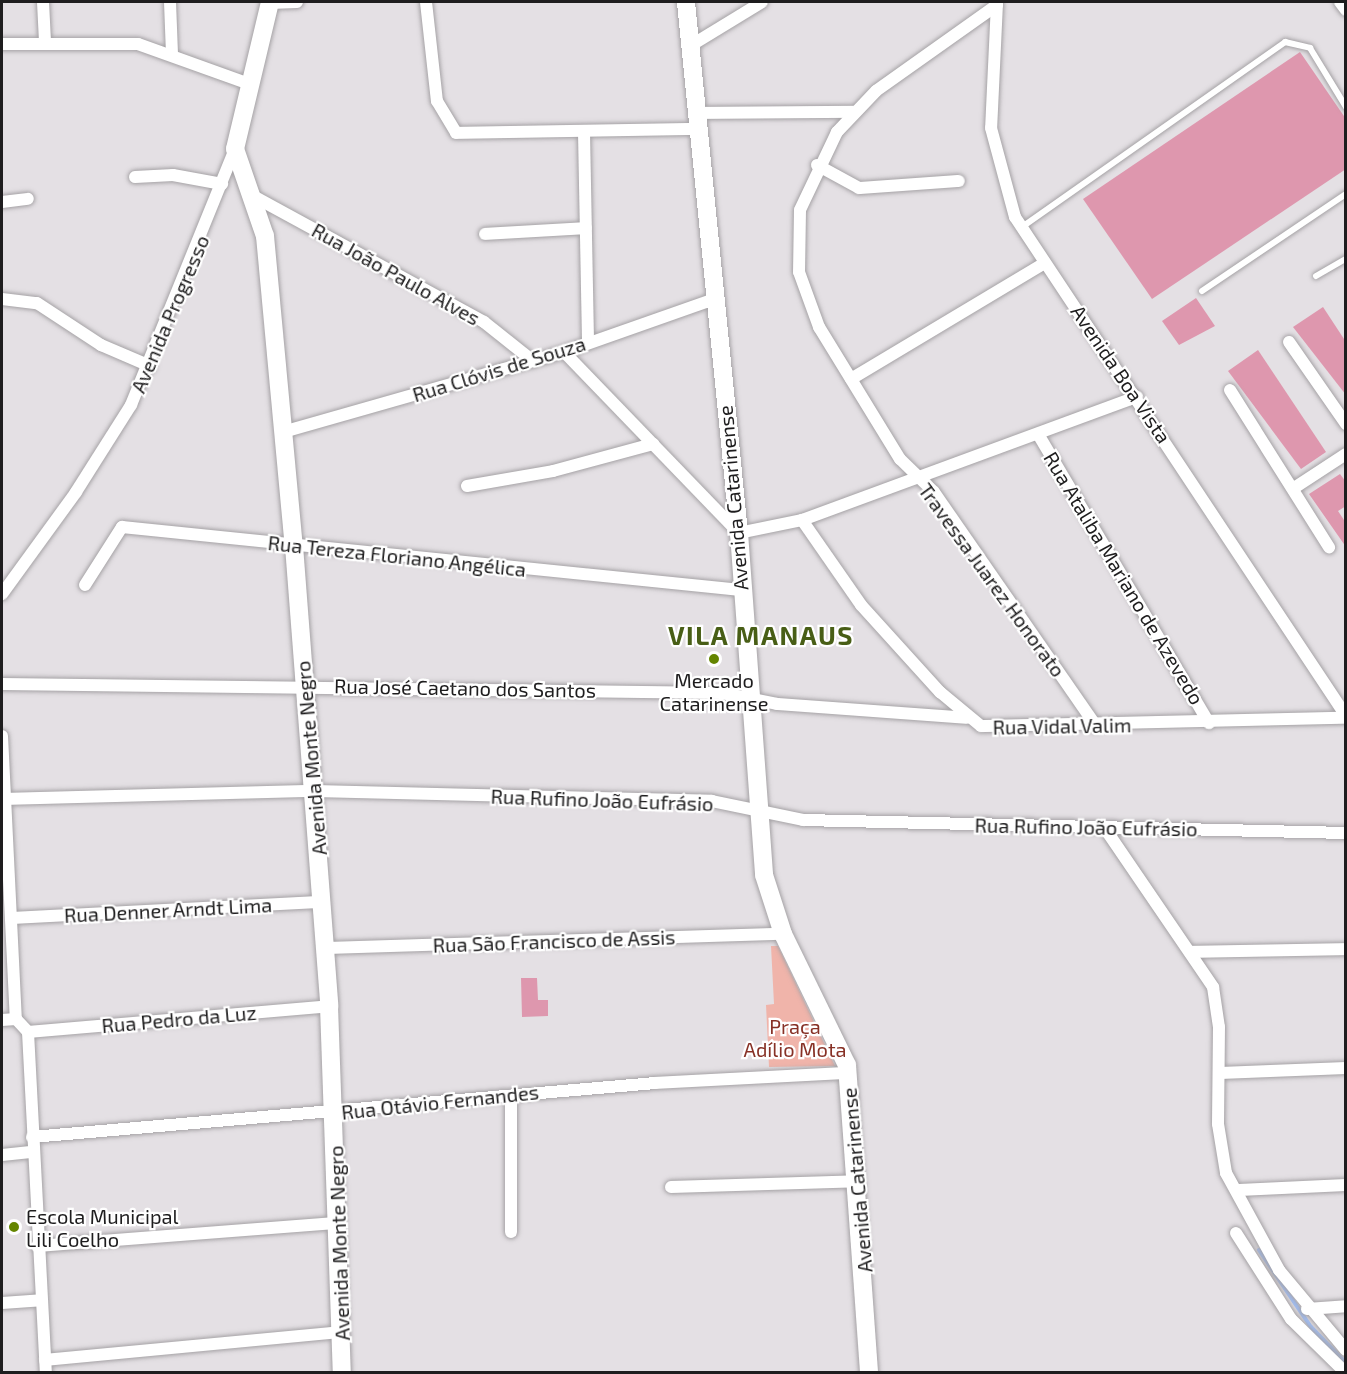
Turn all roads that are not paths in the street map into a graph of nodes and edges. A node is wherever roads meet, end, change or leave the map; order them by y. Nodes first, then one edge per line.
1 (43, 2) edge
2 (170, 2) edge
3 (269, 2) edge
4 (297, 2) edge
5 (426, 2) edge
6 (686, 2) edge
7 (762, 2) edge
8 (1340, 2) edge
9 (997, 3) edge
10 (1346, 10) edge
11 (45, 42) junction
12 (2, 44) edge
13 (690, 46) junction
14 (172, 55) junction
15 (249, 84) junction
16 (1346, 107) edge
17 (853, 112) junction
18 (696, 121) junction
19 (584, 132) junction
20 (235, 149) junction
21 (817, 165) junction
22 (135, 177) dead end
23 (959, 181) dead end
24 (222, 184) junction
25 (1346, 194) edge
26 (253, 196) junction
27 (28, 199) dead end
28 (2, 202) edge
29 (586, 228) junction
30 (1022, 228) junction
31 (484, 234) dead end
32 (1346, 259) edge
33 (1045, 263) junction
34 (1316, 276) dead end
35 (1202, 291) dead end
36 (2, 299) edge
37 (712, 300) junction
38 (588, 342) junction
39 (1289, 342) dead end
40 (564, 352) junction
41 (533, 361) junction
42 (150, 366) junction
43 (850, 380) junction
44 (1230, 390) dead end
45 (1137, 397) junction
46 (1346, 424) edge
47 (283, 432) junction
48 (1038, 434) junction
49 (653, 444) junction
50 (1346, 454) edge
51 (918, 477) junction
52 (467, 486) dead end
53 (1294, 488) junction
54 (802, 520) junction
55 (739, 533) junction
56 (294, 546) junction
57 (1329, 547) dead end
58 (85, 585) dead end
59 (741, 590) junction
60 (2, 594) edge
61 (2, 684) edge
62 (306, 685) junction
63 (748, 696) junction
64 (1346, 717) edge
65 (966, 718) junction
66 (1209, 723) junction
67 (1096, 726) junction
68 (2, 736) edge
69 (315, 791) junction
70 (4, 799) edge
71 (758, 812) junction
72 (1104, 827) junction
73 (1346, 833) edge
74 (6, 853) edge
75 (322, 902) junction
76 (13, 918) junction
77 (783, 934) junction
78 (326, 948) junction
79 (1346, 950) edge
80 (1190, 952) junction
81 (329, 1006) junction
82 (16, 1019) junction
83 (2, 1020) edge
84 (28, 1032) junction
85 (1346, 1068) edge
86 (1220, 1073) junction
87 (848, 1074) junction
88 (512, 1096) junction
89 (335, 1113) junction
90 (32, 1137) junction
91 (33, 1152) junction
92 (2, 1155) edge
93 (857, 1181) junction
94 (1346, 1185) edge
95 (670, 1188) dead end
96 (1239, 1190) junction
97 (339, 1223) junction
98 (511, 1232) dead end
99 (1236, 1233) dead end
100 (37, 1246) junction
101 (41, 1300) junction
102 (2, 1303) edge
103 (1346, 1306) edge
104 (1307, 1309) junction
105 (342, 1332) junction
106 (1346, 1350) edge
107 (45, 1366) edge
108 (342, 1372) edge
109 (869, 1372) edge
110 (1345, 1372) edge

1 - 11 street
2 - 14 street
3 - 4 street
3 - 15 street, Avenida Progresso
5 - 19 street
6 - 13 street, Avenida Catarinense
7 - 13 street
8 - 10 street
9 - 17 street, Travessa Juarez Honorato
9 - 30 street, Avenida Boa Vista
11 - 12 street
11 - 14 street
13 - 18 street, Avenida Catarinense
14 - 15 street
15 - 20 street, Avenida Progresso
16 - 30 lane
17 - 18 street
17 - 21 street, Travessa Juarez Honorato
18 - 19 street
18 - 37 street, Avenida Catarinense
19 - 29 street
20 - 24 street, Avenida Progresso
20 - 26 street, Avenida Monte Negro
21 - 23 street
21 - 43 street, Travessa Juarez Honorato
22 - 24 street
24 - 42 street, Avenida Progresso
25 - 35 lane
26 - 41 street, Rua João Paulo Alves
26 - 47 street, Avenida Monte Negro
27 - 28 street
29 - 31 street
29 - 38 street
30 - 33 street, Avenida Boa Vista
32 - 34 lane
33 - 43 street
33 - 45 street, Avenida Boa Vista
36 - 42 street
37 - 38 street, Rua Clóvis de Souza
37 - 55 street, Avenida Catarinense
38 - 40 street, Rua Clóvis de Souza
39 - 46 street
40 - 41 street, Rua Clóvis de Souza
40 - 49 street
41 - 47 street, Rua Clóvis de Souza
42 - 60 street, Avenida Progresso
43 - 51 street, Travessa Juarez Honorato
44 - 53 street
45 - 48 street
45 - 64 street, Avenida Boa Vista
47 - 56 street, Avenida Monte Negro
48 - 51 street
48 - 66 street, Rua Ataliba Mariano de Azevedo
49 - 52 street
49 - 55 street
50 - 53 street
51 - 54 street
51 - 67 street, Travessa Juarez Honorato
53 - 57 street
54 - 55 street
54 - 65 street, Rua Vidal Valim
55 - 59 street, Avenida Catarinense
56 - 58 street, Rua Tereza Floriano Angélica
56 - 59 street, Rua Tereza Floriano Angélica
56 - 62 street, Avenida Monte Negro
59 - 63 street, Avenida Catarinense
61 - 62 street, Rua José Caetano dos Santos
62 - 63 street, Rua José Caetano dos Santos
62 - 69 street, Avenida Monte Negro
63 - 65 street, Rua José Caetano dos Santos
63 - 71 street, Avenida Catarinense
64 - 66 street, Rua Vidal Valim
65 - 67 street, Rua Vidal Valim
66 - 67 street, Rua Vidal Valim
68 - 70 street
69 - 70 street, Rua Rufino João Eufrásio
69 - 71 street, Rua Rufino João Eufrásio
69 - 75 street, Avenida Monte Negro
70 - 74 street
71 - 72 street, Rua Rufino João Eufrásio
71 - 77 street, Avenida Catarinense
72 - 73 street, Rua Rufino João Eufrásio
72 - 80 street
74 - 76 street
75 - 76 street, Rua Denner Arndt Lima
75 - 78 street, Avenida Monte Negro
76 - 82 street
77 - 78 street, Rua São Francisco de Assis
77 - 87 street, Avenida Catarinense
78 - 81 street, Avenida Monte Negro
79 - 80 street
80 - 86 street
81 - 84 street, Rua Pedro da Luz
81 - 89 street, Avenida Monte Negro
82 - 83 street
82 - 84 street
84 - 90 street
85 - 86 street
86 - 96 street
87 - 88 street, Rua Otávio Fernandes
87 - 93 street, Avenida Catarinense
88 - 89 street, Rua Otávio Fernandes
88 - 98 street
89 - 90 street, Rua Otávio Fernandes
89 - 97 street, Avenida Monte Negro
90 - 91 street
91 - 92 street
91 - 100 street
93 - 95 street
93 - 109 street, Avenida Catarinense
94 - 96 street
96 - 104 street
97 - 100 street
97 - 105 street, Avenida Monte Negro
99 - 110 street
100 - 101 street
101 - 102 street
101 - 107 street
103 - 104 street
104 - 106 street
105 - 107 street
105 - 108 street, Avenida Monte Negro

